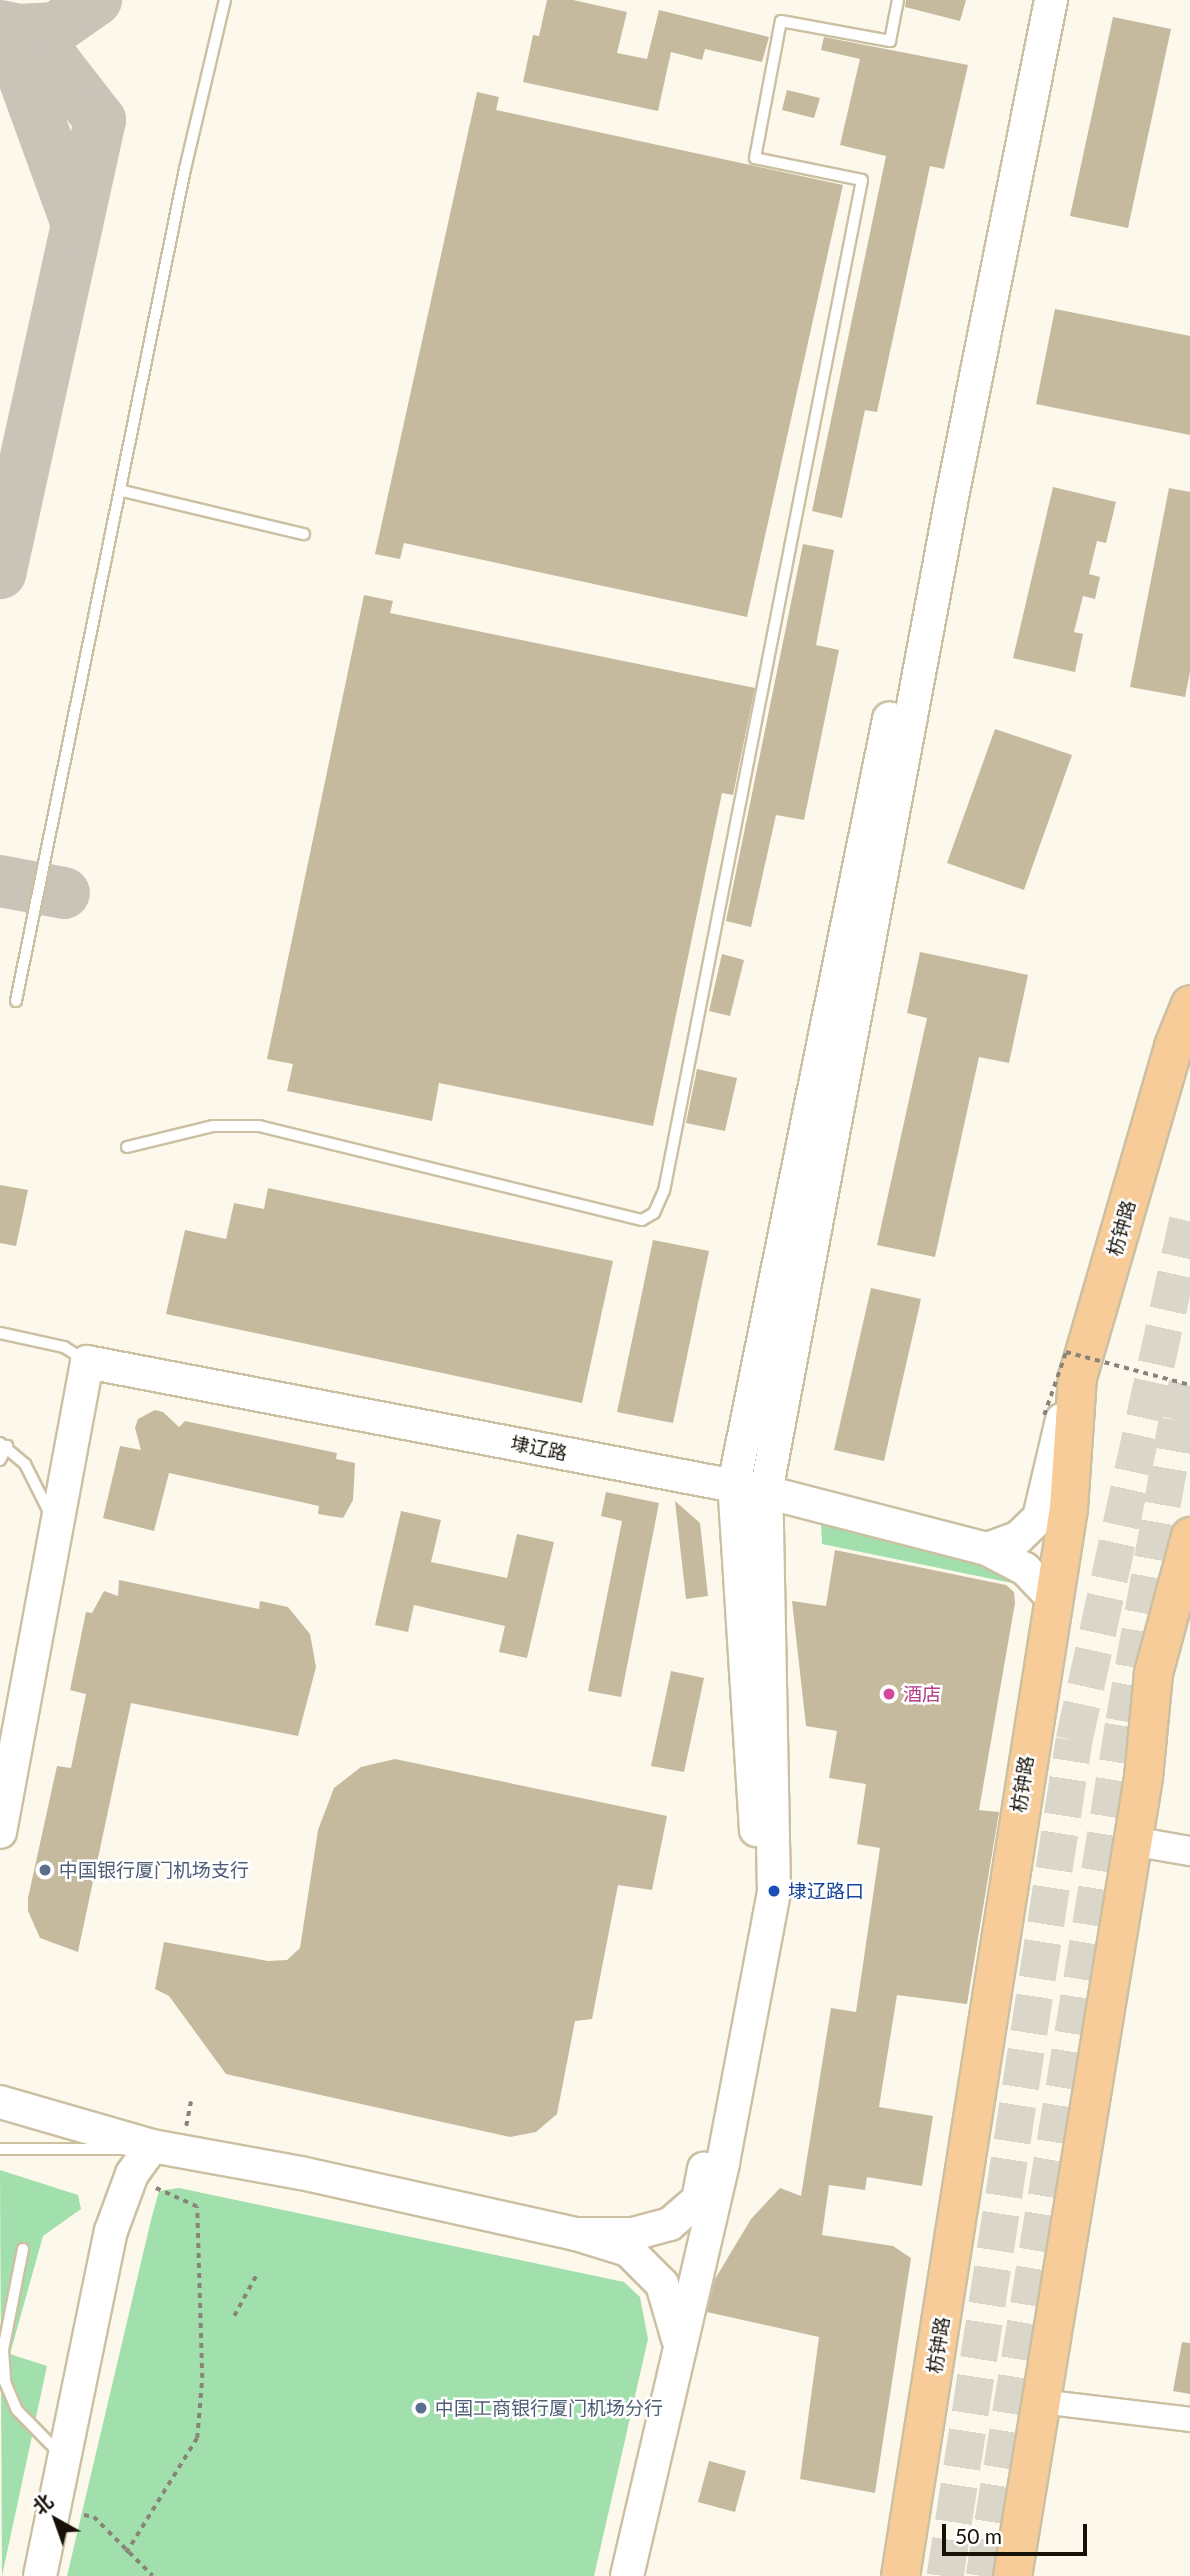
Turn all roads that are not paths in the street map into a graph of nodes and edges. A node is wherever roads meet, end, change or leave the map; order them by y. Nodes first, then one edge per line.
1 (225, 0) edge
2 (898, 0) edge
3 (1030, 0) edge
4 (1051, 0) edge
5 (123, 491) junction
6 (304, 534) dead end
7 (16, 1001) dead end
8 (1190, 1004) edge
9 (127, 1147) dead end
10 (0, 1333) edge
11 (87, 1362) junction
12 (1077, 1377) junction
13 (3, 1444) edge
14 (0, 1460) edge
15 (733, 1485) junction
16 (766, 1492) junction
17 (57, 1528) junction
18 (1190, 1536) edge
19 (987, 1549) junction
20 (1053, 1598) junction
21 (0, 1832) edge
22 (1132, 1841) junction
23 (1190, 1851) edge
24 (1, 2102) edge
25 (152, 2146) junction
26 (0, 2149) edge
27 (576, 2234) junction
28 (23, 2249) dead end
29 (679, 2341) junction
30 (1040, 2401) junction
31 (1190, 2419) edge
32 (66, 2460) junction
33 (40, 2576) edge
34 (627, 2576) edge
35 (900, 2576) edge
36 (1012, 2576) edge

1 - 5 lane
2 - 9 lane
3 - 15 main road
4 - 16 main road
5 - 6 lane
5 - 7 lane
8 - 12 highway, 枋钟路
10 - 11 lane
11 - 15 main road, 埭辽路
11 - 17 main road
12 - 19 main road
12 - 20 highway, 枋钟路
13 - 14 lane
13 - 17 lane
15 - 16 main road, 埭辽路
15 - 27 main road
16 - 19 main road, 埭辽路
16 - 29 main road
17 - 21 main road
18 - 22 highway
19 - 20 main road, 埭辽路
20 - 35 highway, 枋钟路
22 - 23 street
22 - 30 highway
24 - 25 main road
25 - 26 lane
25 - 27 main road
25 - 32 main road
27 - 29 main road
28 - 32 lane
29 - 34 main road
30 - 31 street
30 - 36 highway
32 - 33 main road

